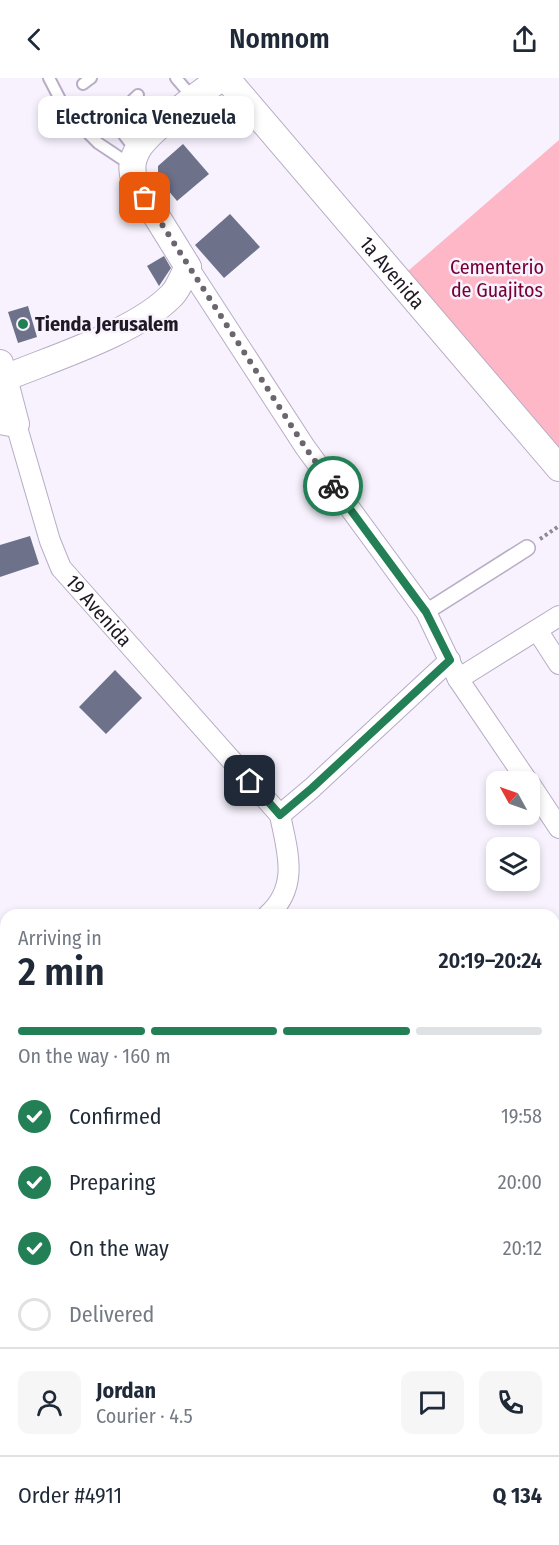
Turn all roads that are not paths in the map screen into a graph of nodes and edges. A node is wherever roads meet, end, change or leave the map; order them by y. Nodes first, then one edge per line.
1 (49, 78) edge
2 (176, 78) edge
3 (221, 78) edge
4 (226, 78) edge
5 (138, 95) dead end
6 (193, 99) junction
7 (134, 157) junction
8 (188, 267) junction
9 (2, 370) edge
10 (8, 423) edge
11 (559, 468) edge
12 (527, 548) dead end
13 (426, 612) junction
14 (559, 615) edge
15 (537, 630) junction
16 (450, 660) junction
17 (559, 664) edge
18 (458, 679) junction
19 (521, 771) edge
20 (540, 800) edge
21 (280, 815) junction
22 (559, 828) edge
23 (274, 909) edge

1 - 7 lane
2 - 6 lane
3 - 6 street
4 - 11 street, 1a Avenida
5 - 7 lane
6 - 7 street
7 - 8 street
8 - 9 street
8 - 13 street
9 - 10 street, 19 Avenida
10 - 21 street, 19 Avenida
12 - 13 street
13 - 16 street
14 - 15 street
15 - 17 street
15 - 18 street
16 - 18 street
16 - 21 street
18 - 19 street
20 - 22 street
21 - 23 street

